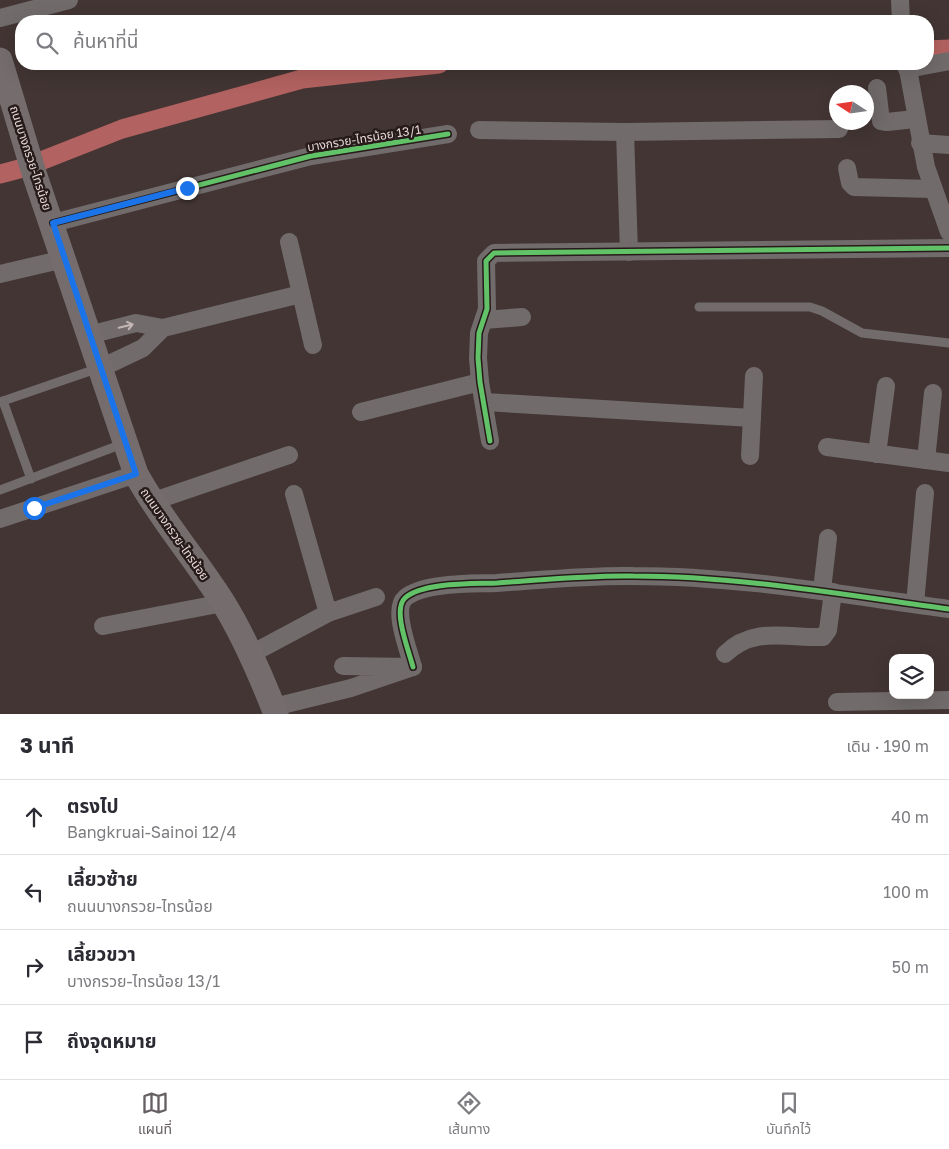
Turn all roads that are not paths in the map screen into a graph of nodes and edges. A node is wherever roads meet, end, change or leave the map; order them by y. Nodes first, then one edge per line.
1 (69, 0) edge
2 (900, 0) edge
3 (901, 15) edge
4 (0, 18) edge
5 (949, 61) edge
6 (0, 62) edge
7 (934, 63) edge
8 (908, 70) edge
9 (877, 88) dead end
10 (915, 119) junction
11 (829, 128) edge
12 (479, 130) dead end
13 (625, 132) junction
14 (448, 134) dead end
15 (920, 143) junction
16 (949, 145) edge
17 (847, 168) dead end
18 (933, 189) junction
19 (53, 223) junction
20 (949, 232) edge
21 (289, 242) dead end
22 (949, 248) edge
23 (629, 252) junction
24 (64, 259) junction
25 (0, 274) edge
26 (301, 294) junction
27 (699, 307) dead end
28 (522, 317) dead end
29 (484, 320) junction
30 (162, 328) junction
31 (89, 335) junction
32 (949, 343) edge
33 (313, 345) dead end
34 (101, 368) junction
35 (754, 376) dead end
36 (480, 382) junction
37 (886, 386) dead end
38 (934, 393) dead end
39 (2, 402) edge
40 (485, 402) junction
41 (361, 412) dead end
42 (752, 418) junction
43 (490, 441) dead end
44 (125, 443) junction
45 (827, 447) dead end
46 (877, 454) junction
47 (289, 455) dead end
48 (750, 456) dead end
49 (926, 460) junction
50 (949, 463) edge
51 (136, 474) junction
52 (31, 479) junction
53 (0, 490) edge
54 (926, 493) dead end
55 (294, 494) dead end
56 (151, 502) junction
57 (0, 520) edge
58 (828, 538) dead end
59 (828, 591) junction
60 (376, 597) dead end
61 (223, 603) junction
62 (915, 604) junction
63 (949, 608) edge
64 (328, 613) junction
65 (104, 626) dead end
66 (251, 654) junction
67 (725, 654) dead end
68 (343, 666) dead end
69 (414, 667) junction
70 (949, 700) edge
71 (837, 702) dead end
72 (275, 711) edge

1 - 4 street
2 - 3 street
5 - 7 street
6 - 19 main road, ถนนบางกรวย-ไทรน้อย
8 - 10 street
9 - 10 street
10 - 15 street
11 - 13 street
12 - 13 street
13 - 23 street
14 - 19 street, บางกรวย-ไทรน้อย 13/1
15 - 16 street
15 - 18 street
17 - 18 street
18 - 20 street
19 - 24 main road, ถนนบางกรวย-ไทรน้อย
21 - 26 street
22 - 23 street
23 - 29 street
24 - 25 street
24 - 31 main road, ถนนบางกรวย-ไทรน้อย
26 - 30 street
26 - 33 street
27 - 32 lane
28 - 29 street
29 - 36 street
31 -> 30 street
30 - 34 street
31 - 34 main road, ถนนบางกรวย-ไทรน้อย
34 - 39 lane
34 - 44 main road, ถนนบางกรวย-ไทรน้อย
35 - 42 street
36 - 40 street
36 - 41 street
37 - 46 street
38 - 49 street
39 - 52 lane
40 - 42 street
40 - 43 street
42 - 48 street
44 - 51 main road, ถนนบางกรวย-ไทรน้อย
44 - 52 lane
45 - 46 street
46 - 49 street
47 - 56 street
49 - 50 street
51 - 56 main road, ถนนบางกรวย-ไทรน้อย
51 - 57 street
52 - 53 lane
54 - 62 street
55 - 64 street
56 - 61 main road, ถนนบางกรวย-ไทรน้อย
58 - 59 street
59 - 62 street
59 - 67 street
59 - 69 street
60 - 64 street
61 - 65 street
61 - 66 main road, ถนนบางกรวย-ไทรน้อย
62 - 63 street
64 - 66 street
66 - 72 main road, ถนนบางกรวย-ไทรน้อย
68 - 69 street
69 - 72 street
70 - 71 street

